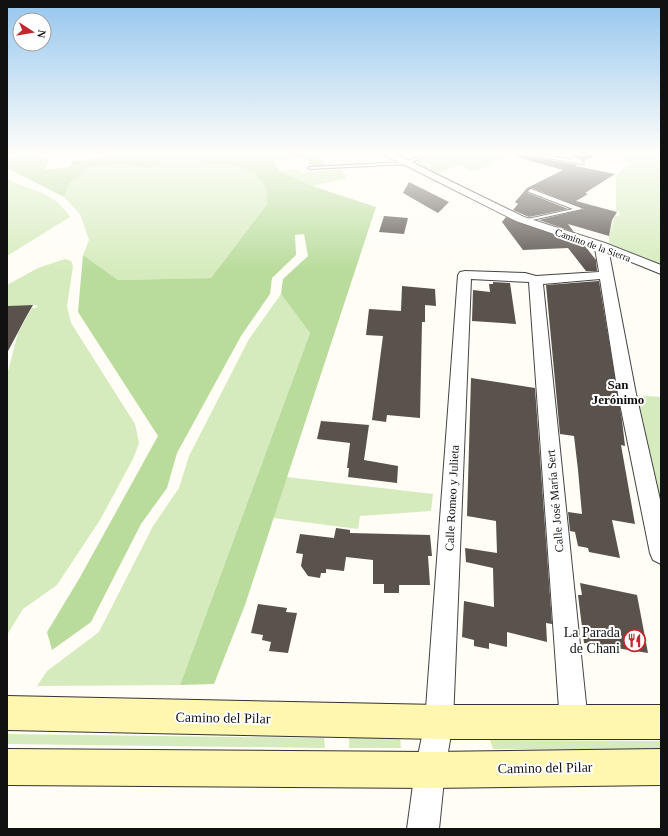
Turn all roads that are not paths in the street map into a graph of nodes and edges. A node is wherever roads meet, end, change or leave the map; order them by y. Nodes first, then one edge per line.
1 (466, 192) edge
2 (534, 192) edge
3 (525, 221) junction
4 (601, 246) junction
5 (661, 270) edge
6 (606, 275) junction
7 (536, 280) junction
8 (661, 552) edge
9 (7, 713) edge
10 (439, 722) junction
11 (574, 722) junction
12 (661, 722) edge
13 (7, 767) edge
14 (661, 767) edge
15 (430, 770) junction
16 (423, 829) edge

1 - 3 street, Camino de la Sierra
2 - 3 lane, Camino de la Sierra
3 - 4 street, Camino de la Sierra
4 - 5 street, Camino de la Sierra
4 - 6 street
6 - 7 street
6 - 8 street
7 - 10 street, Calle Romeo y Julieta
7 - 11 street, Calle José María Sert
9 - 10 main road, Camino del Pilar
10 - 11 main road, Camino del Pilar
10 - 15 street
11 - 12 main road, Camino del Pilar
13 - 15 main road, Camino del Pilar
14 - 15 main road, Camino del Pilar
15 - 16 street

